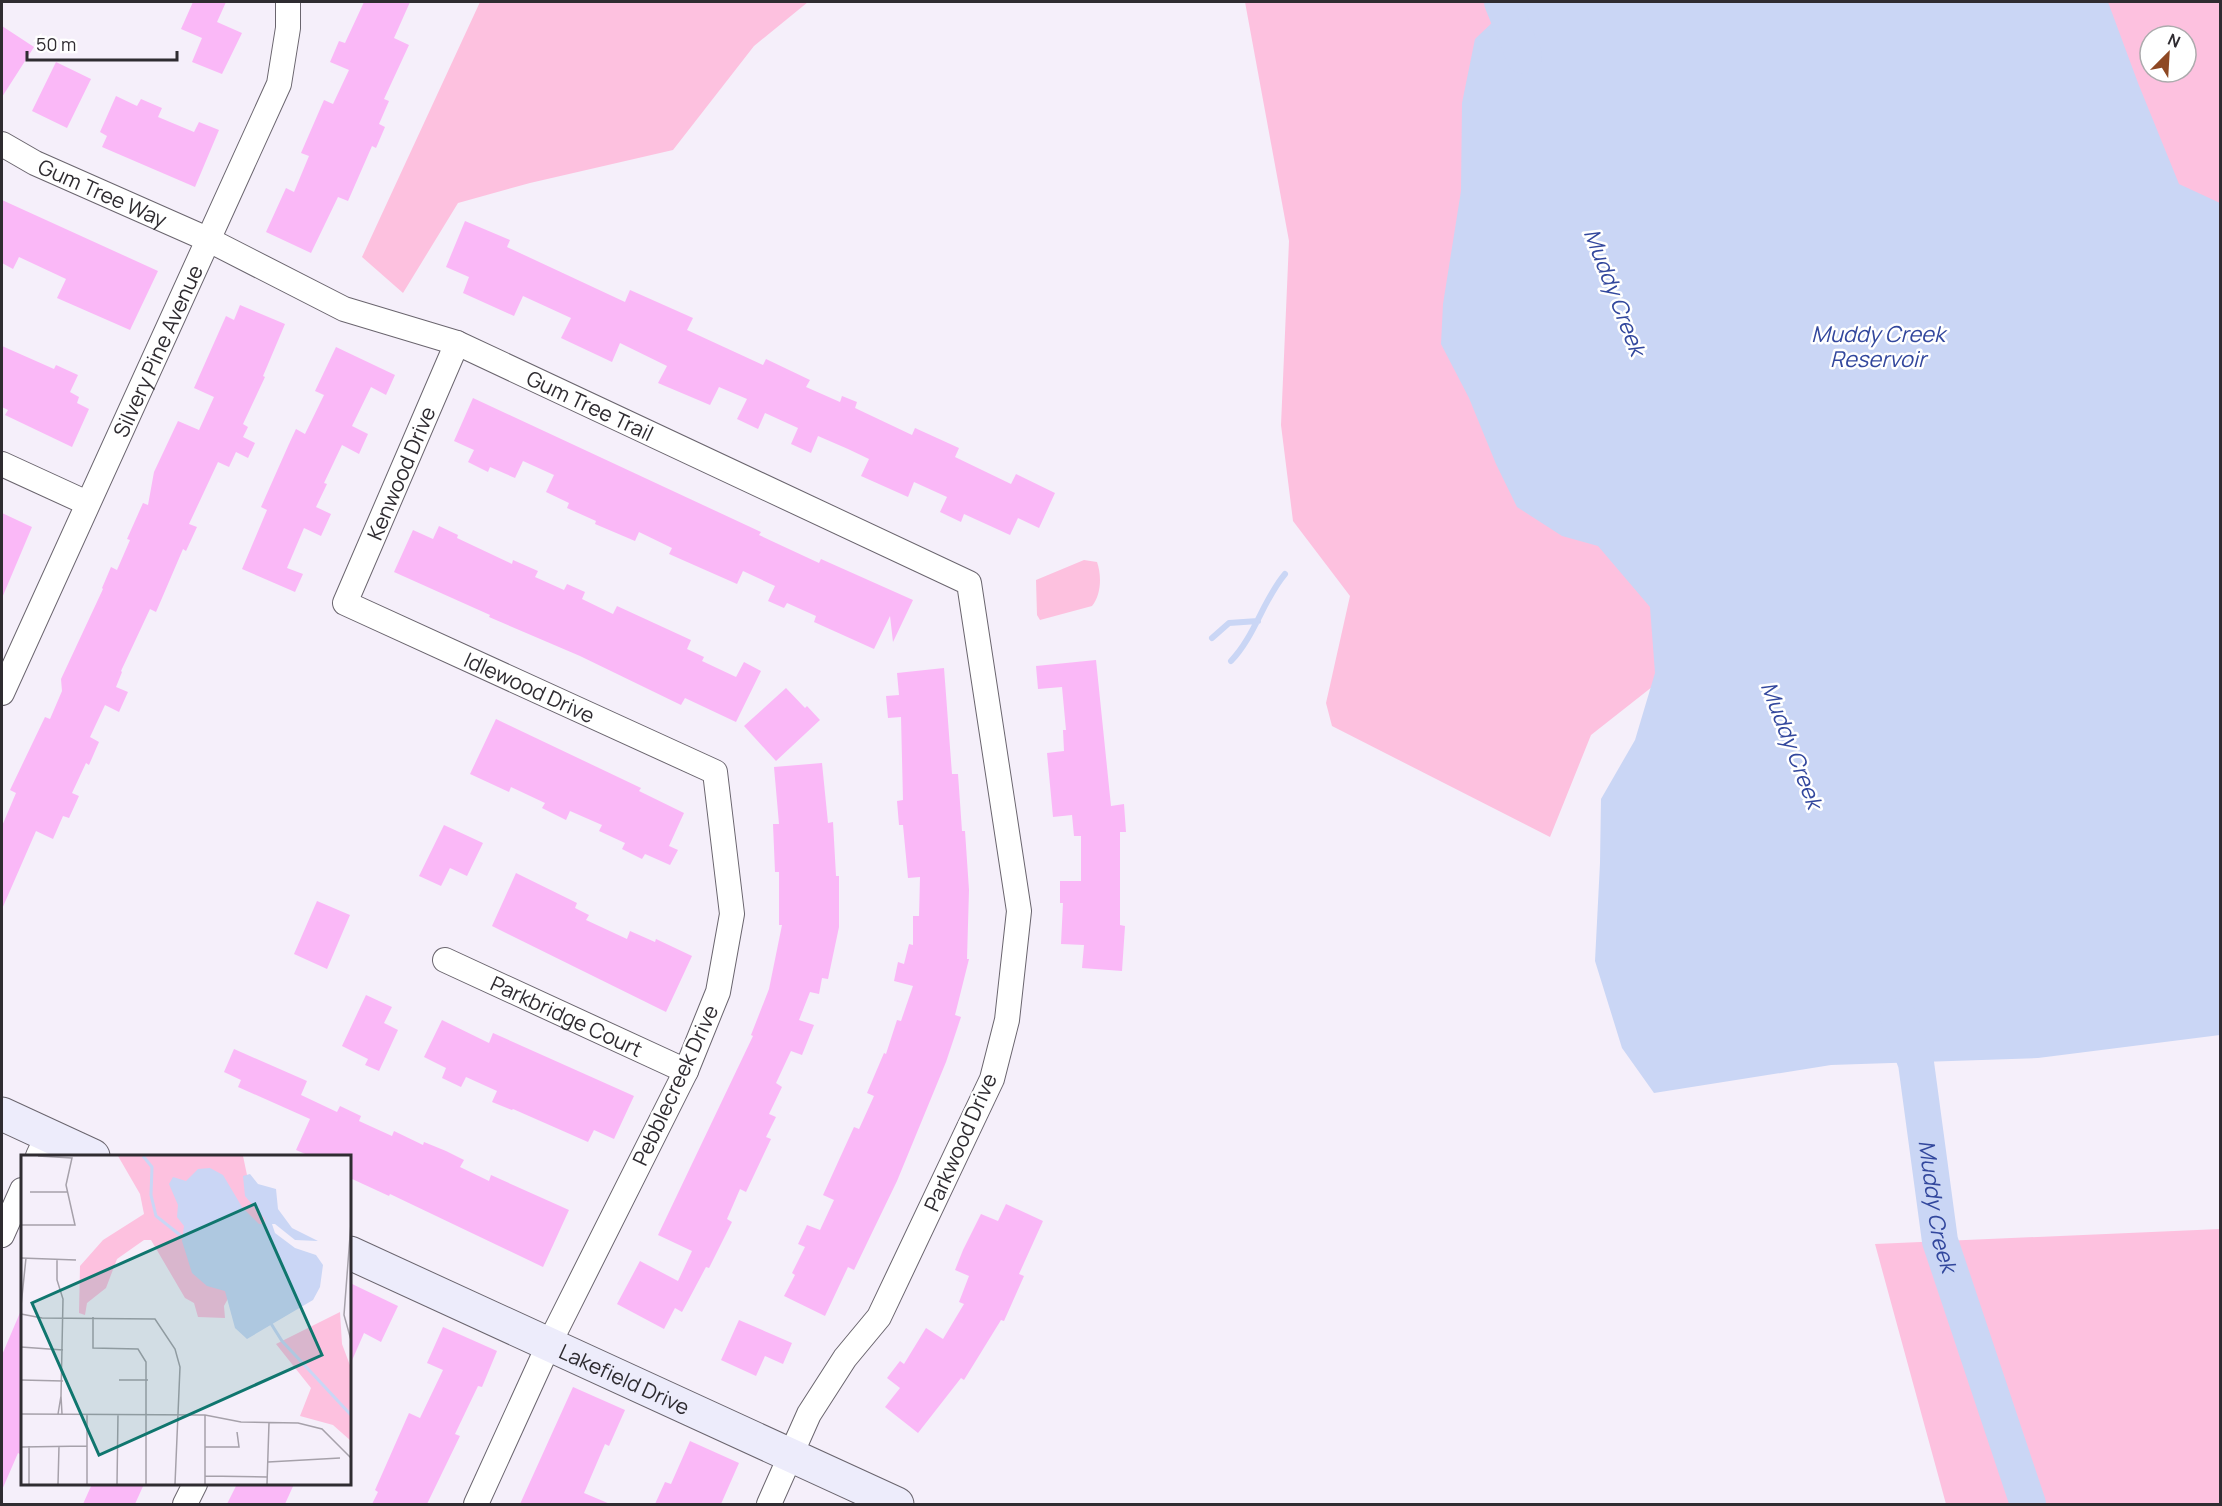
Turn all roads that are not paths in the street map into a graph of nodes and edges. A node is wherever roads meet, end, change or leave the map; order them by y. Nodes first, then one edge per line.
1 (288, 2) edge
2 (2, 144) edge
3 (207, 240) junction
4 (457, 343) junction
5 (2, 464) edge
6 (87, 502) junction
7 (969, 583) joint
8 (345, 603) joint
9 (2, 693) edge
10 (715, 772) joint
11 (446, 960) dead end
12 (686, 1071) junction
13 (2, 1113) edge
14 (43, 1147) edge
15 (87, 1155) edge
16 (21, 1192) edge
17 (2, 1235) edge
18 (351, 1253) edge
19 (549, 1344) junction
20 (792, 1455) junction
21 (194, 1485) edge
22 (185, 1504) edge
23 (476, 1504) edge
24 (770, 1504) edge
25 (897, 1504) edge

1 - 3 street, Silvery Pine Avenue
2 - 3 street, Gum Tree Way
3 - 4 street, Gum Tree Trail
3 - 6 street, Silvery Pine Avenue
4 - 7 street, Gum Tree Trail
4 - 8 street, Kenwood Drive
5 - 6 street
6 - 9 street, Silvery Pine Avenue
7 - 20 street, Parkwood Drive
8 - 10 street, Idlewood Drive
10 - 12 street, Pebblecreek Drive
11 - 12 street, Parkbridge Court
12 - 19 street, Pebblecreek Drive
13 - 14 street
14 - 15 street
16 - 17 street
18 - 19 street, Lakefield Drive
19 - 20 street, Lakefield Drive
19 - 23 street, Pebblecreek Drive
20 - 24 street, Parkwood Drive
20 - 25 street, Lakefield Drive
21 - 22 street

